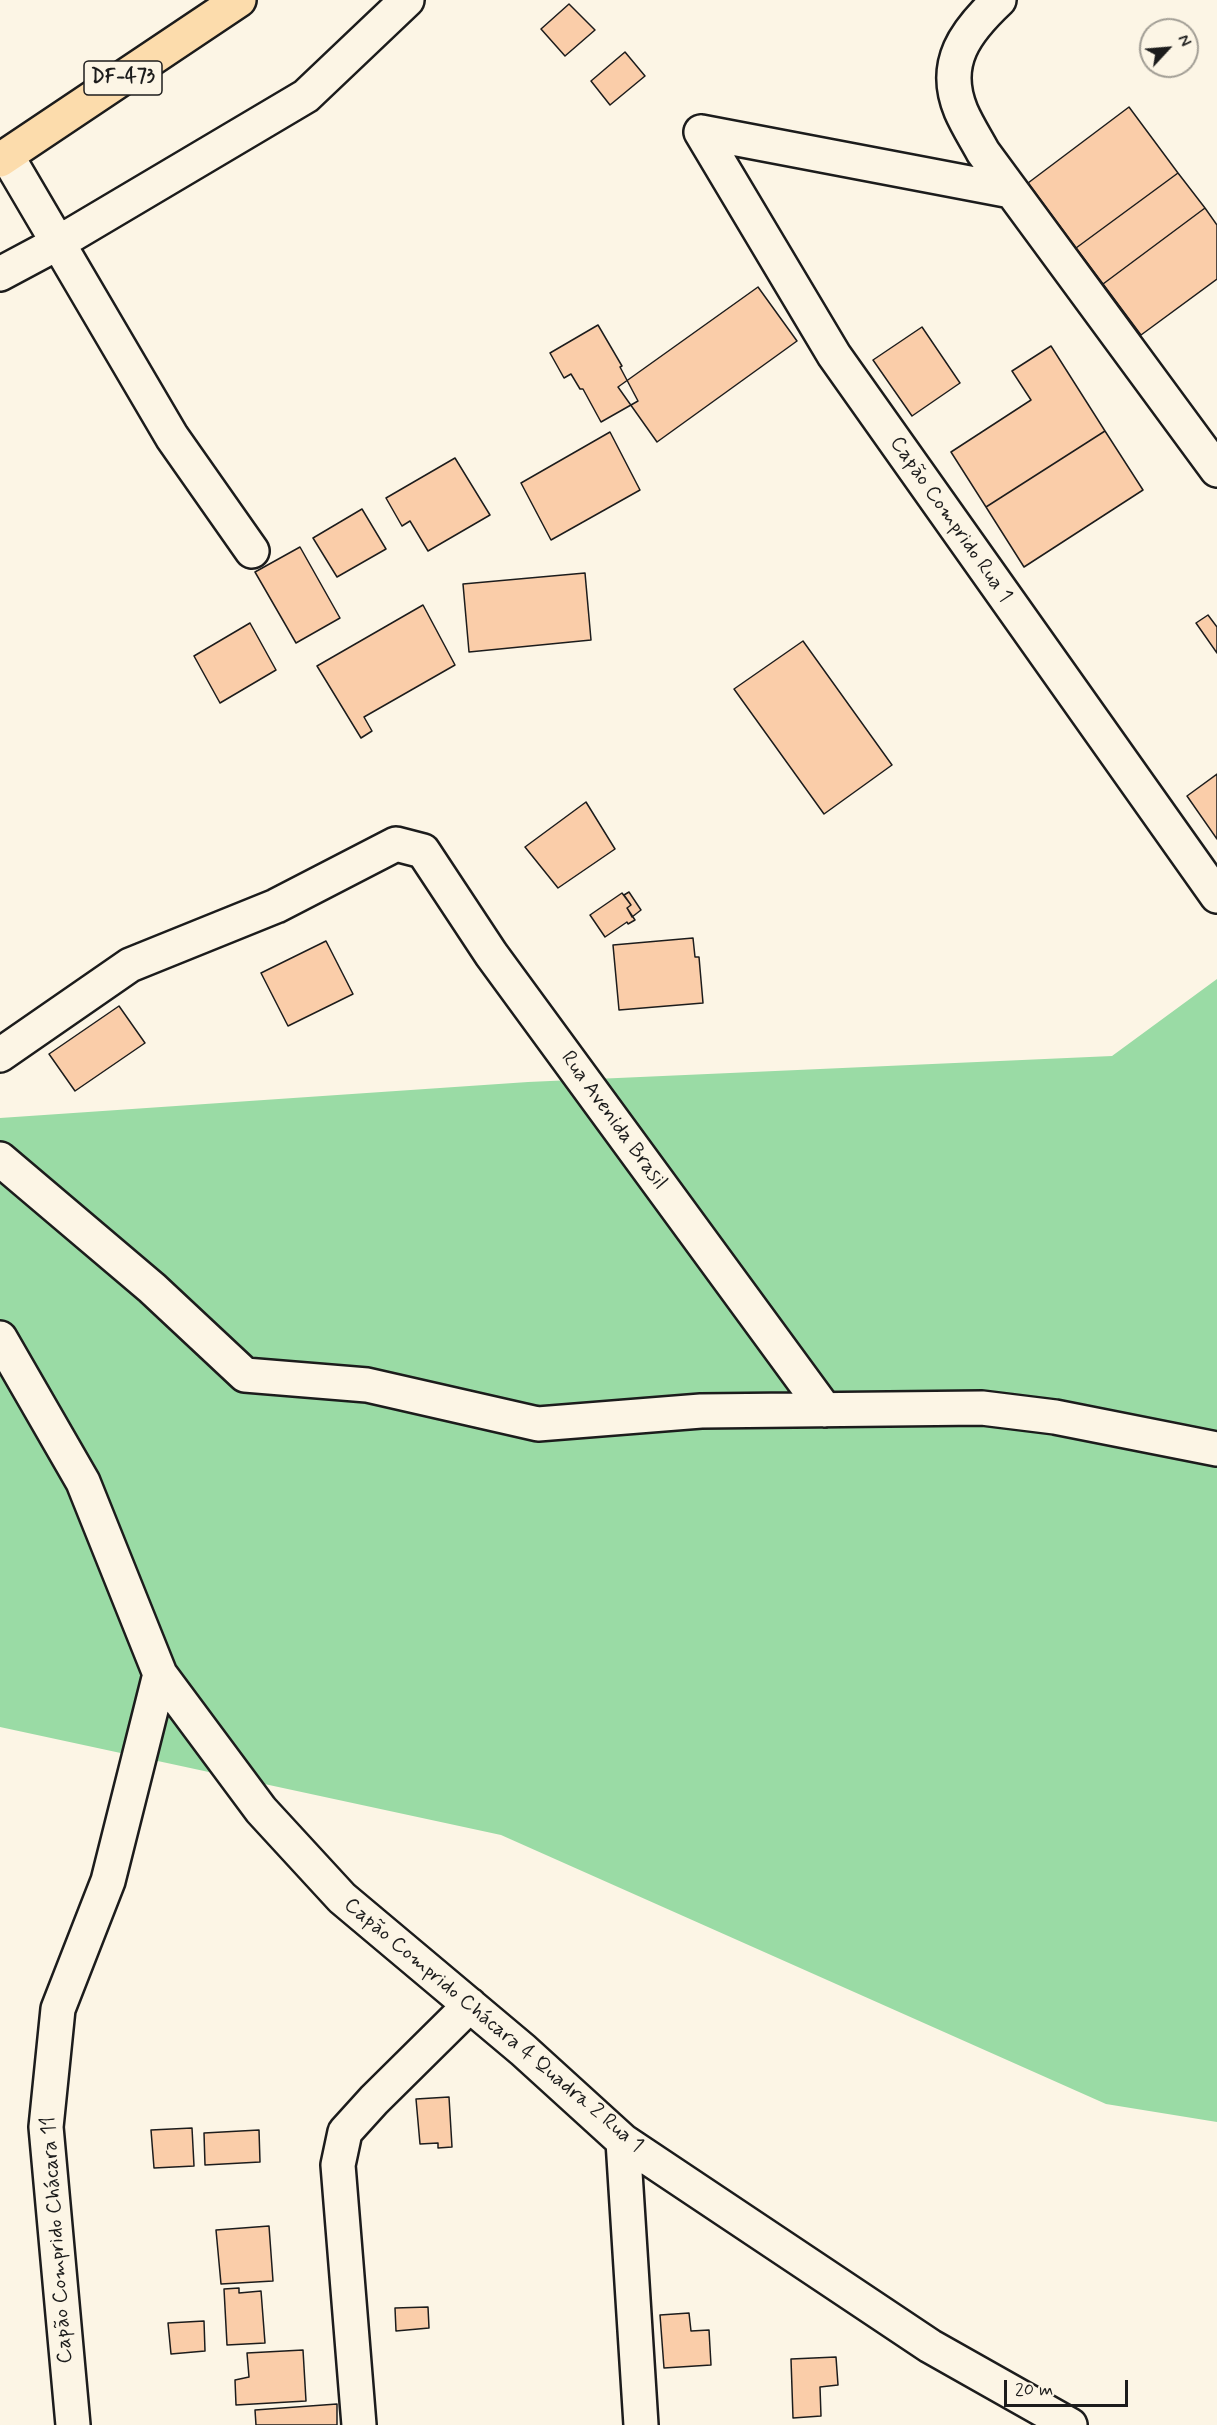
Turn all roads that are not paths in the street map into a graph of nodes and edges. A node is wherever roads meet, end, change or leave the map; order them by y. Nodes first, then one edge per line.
1 (239, 0) edge
2 (407, 0) edge
3 (999, 0) edge
4 (4, 158) edge
5 (1011, 190) junction
6 (58, 243) junction
7 (0, 274) edge
8 (1217, 470) edge
9 (252, 551) dead end
10 (1217, 896) edge
11 (0, 1055) edge
12 (0, 1159) edge
13 (0, 1338) edge
14 (825, 1410) junction
15 (1217, 1449) edge
16 (160, 1674) junction
17 (470, 2006) junction
18 (623, 2141) junction
19 (74, 2425) edge
20 (359, 2425) edge
21 (641, 2425) edge
22 (1070, 2425) edge

1 - 4 main road, DF-473
2 - 6 street
3 - 5 street
4 - 6 street
5 - 8 street
5 - 10 street, Capão Comprido Rua 1
6 - 7 street
6 - 9 street
11 - 14 street, Rua Avenida Brasil
12 - 14 street
13 - 16 street, Capão Comprido Chácara 4 Quadra 2 Rua 1
14 - 15 street
16 - 17 street, Capão Comprido Chácara 4 Quadra 2 Rua 1
16 - 19 street, Capão Comprido Chácara 11
17 - 18 street, Capão Comprido Chácara 4 Quadra 2 Rua 1
17 - 20 street
18 - 21 street
18 - 22 street, Capão Comprido Chácara 4 Quadra 2 Rua 1

